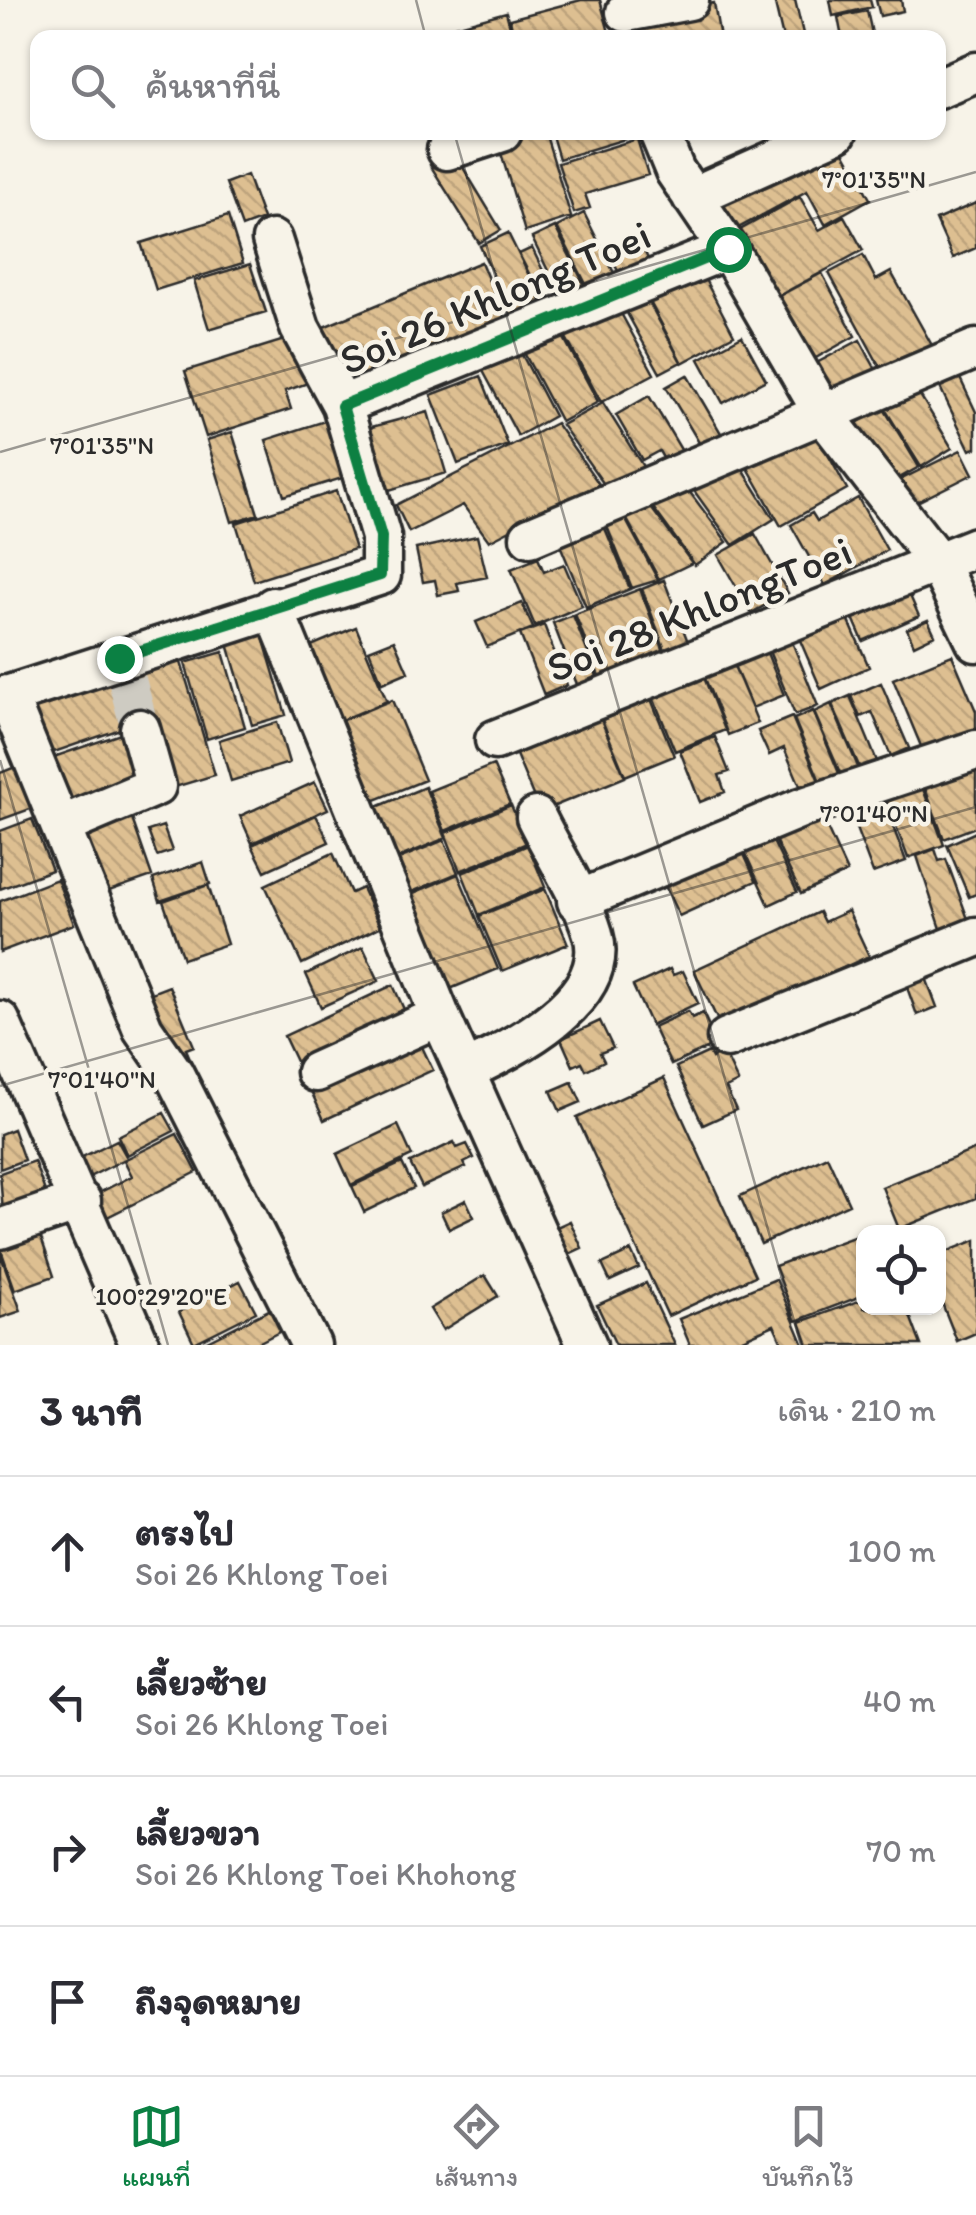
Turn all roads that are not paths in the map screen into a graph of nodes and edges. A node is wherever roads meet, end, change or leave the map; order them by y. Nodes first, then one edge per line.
1 (689, 0) edge
2 (627, 16) edge
3 (976, 72) edge
4 (946, 85) edge
5 (478, 140) edge
6 (664, 140) edge
7 (820, 140) edge
8 (447, 150) dead end
9 (692, 198) junction
10 (272, 240) dead end
11 (728, 249) junction
12 (976, 349) edge
13 (342, 406) junction
14 (824, 415) junction
15 (530, 538) dead end
16 (976, 547) edge
17 (937, 561) junction
18 (273, 607) junction
19 (976, 642) edge
20 (4, 696) edge
21 (140, 730) tunnel mouth
22 (495, 740) dead end
23 (976, 750) edge
24 (536, 816) dead end
25 (61, 826) junction
26 (577, 901) junction
27 (976, 937) edge
28 (440, 1016) junction
29 (0, 1021) edge
30 (727, 1038) dead end
31 (467, 1070) junction
32 (316, 1072) dead end
33 (81, 1201) junction
34 (0, 1228) edge
35 (140, 1345) edge
36 (311, 1345) edge
37 (587, 1345) edge

1 - 2 street
3 - 4 street
5 - 8 street
6 - 9 street
7 - 9 street
9 - 11 street
10 - 13 street
11 - 13 street, Soi 26 Khlong Toei
11 - 14 street
12 - 14 street
13 - 18 street, Soi 26 Khlong Toei
14 - 15 street
14 - 17 street
16 - 17 street, Soi 28 KhlongToei
17 - 19 street
17 - 22 street, Soi 28 KhlongToei
18 - 20 street
18 - 28 street
20 - 25 street
21 - 25 street
23 - 26 street
24 - 26 street
25 - 36 street
26 - 31 street
27 - 30 street
28 - 31 street
28 - 32 street
29 - 33 street
31 - 37 street
33 - 34 street
33 - 35 street

